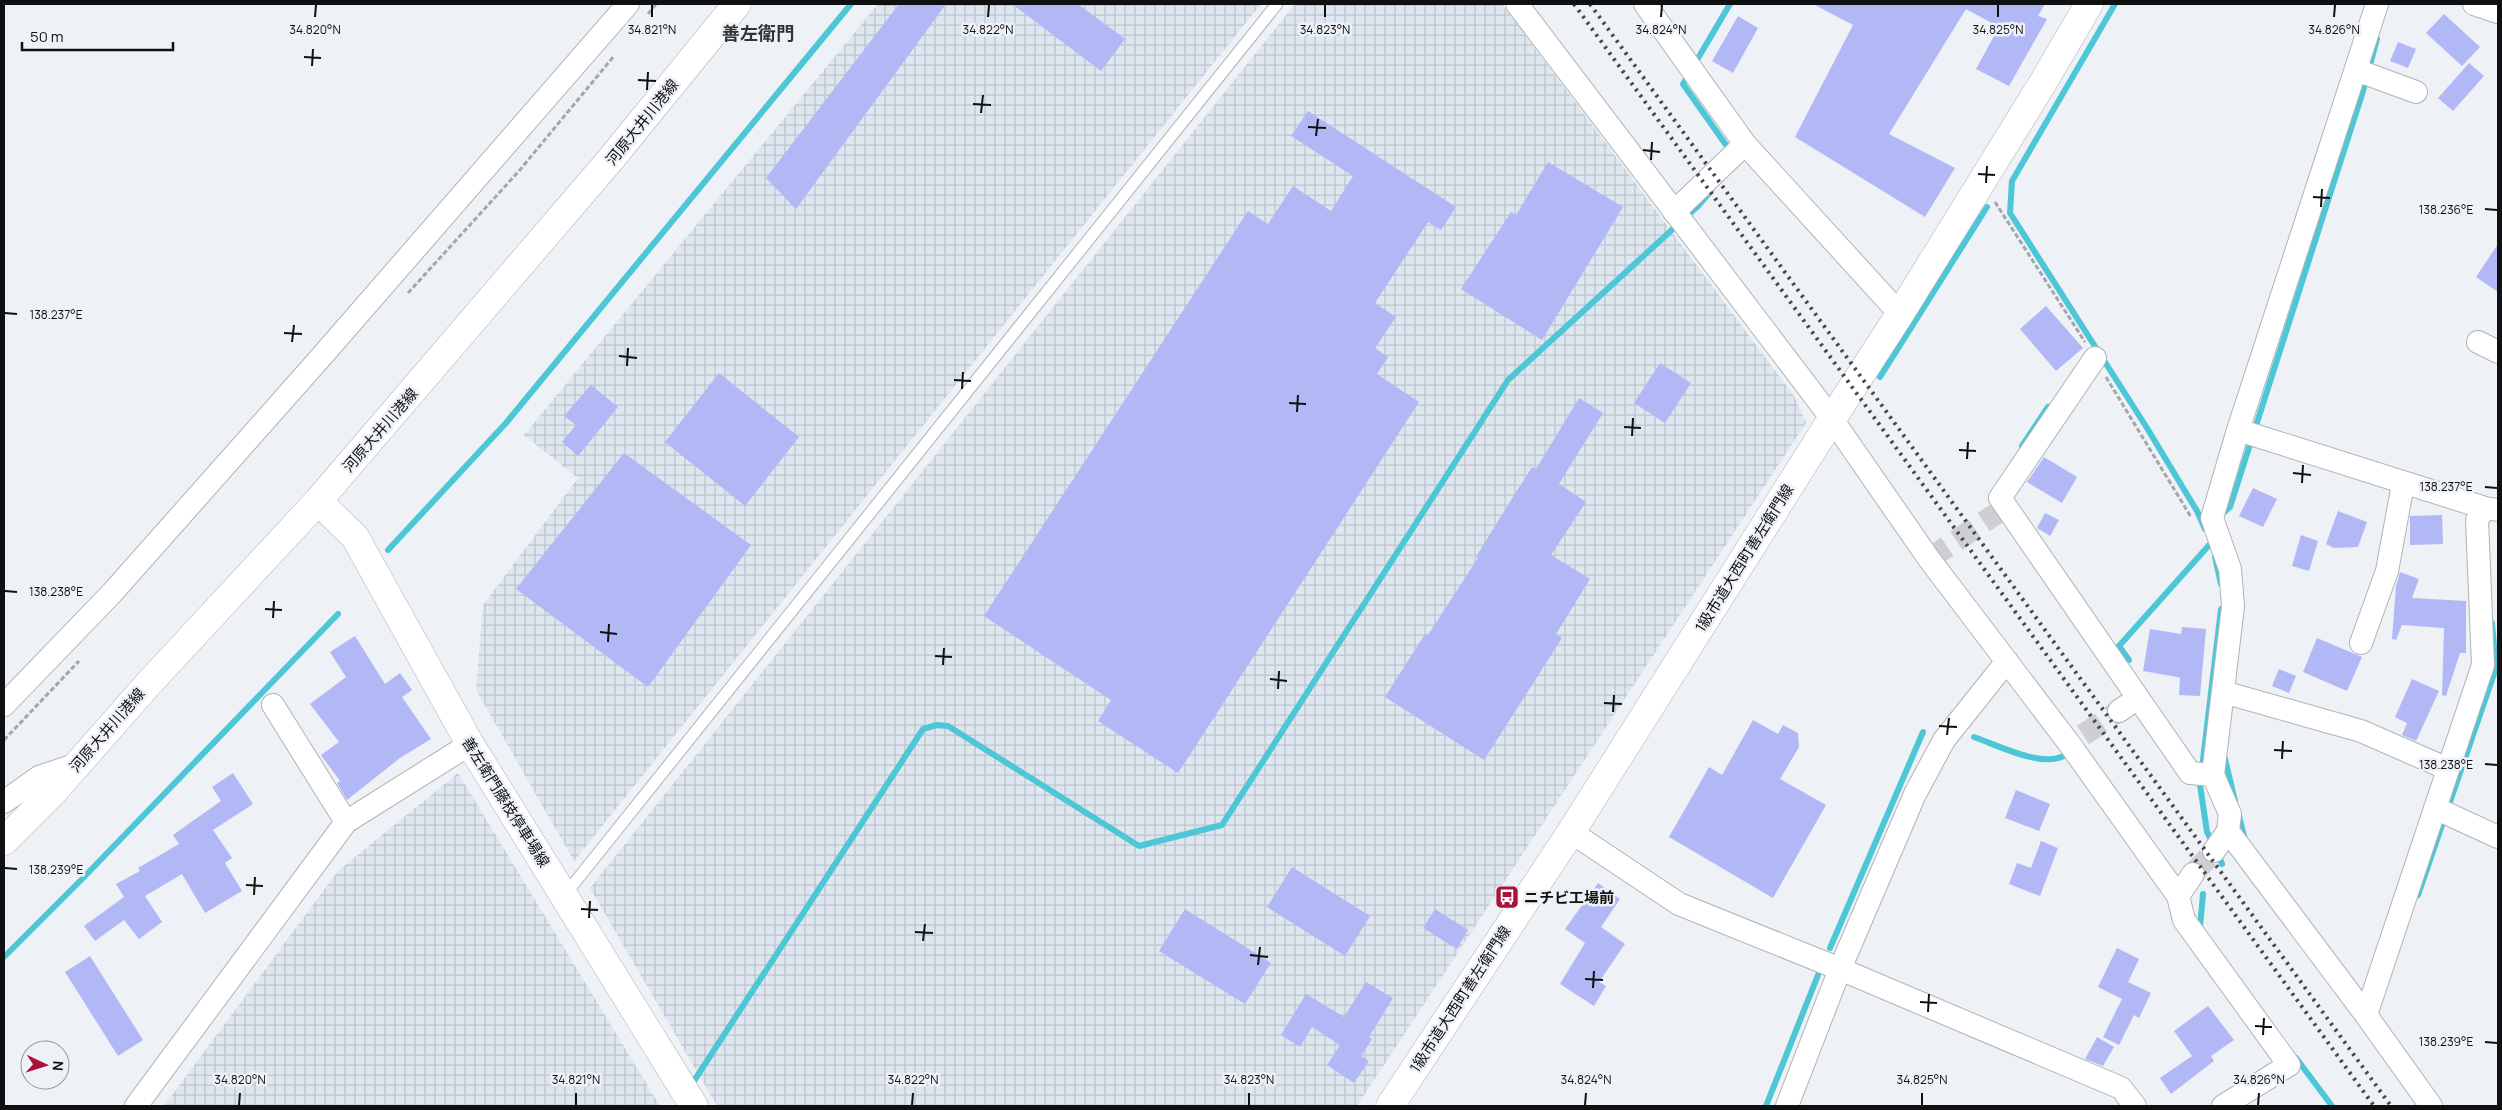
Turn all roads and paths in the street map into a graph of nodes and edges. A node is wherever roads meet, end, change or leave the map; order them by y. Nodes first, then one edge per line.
1 (628, 4) edge
2 (737, 4) edge
3 (1277, 4) edge
4 (1516, 4) edge
5 (1645, 4) edge
6 (2089, 4) edge
7 (2377, 4) edge
8 (2474, 4) edge
9 (2498, 12) edge
10 (2356, 70) junction
11 (2416, 92) dead end
12 (1745, 144) junction
13 (1674, 212) junction
14 (1900, 314) junction
15 (2478, 342) dead end
16 (2498, 352) edge
17 (2095, 358) dead end
18 (1832, 419) junction
19 (2238, 430) junction
20 (2404, 484) junction
21 (318, 501) junction
22 (2491, 509) edge
23 (2361, 643) dead end
24 (2007, 662) junction
25 (2223, 692) junction
26 (2138, 698) junction
27 (273, 704) dead end
28 (4, 705) edge
29 (2119, 711) tunnel mouth
30 (470, 744) junction
31 (78, 764) junction
32 (2448, 769) junction
33 (2213, 775) junction
34 (4, 802) edge
35 (2435, 808) junction
36 (346, 822) junction
37 (2228, 831) junction
38 (1570, 832) junction
39 (2498, 837) edge
40 (4, 841) edge
41 (2214, 850) tunnel mouth
42 (2193, 874) tunnel mouth
43 (564, 896) junction
44 (2178, 896) junction
45 (1840, 969) junction
46 (2366, 1015) junction
47 (136, 1106) edge
48 (694, 1106) edge
49 (1390, 1106) edge
50 (1787, 1106) edge
51 (2135, 1106) edge
52 (2224, 1106) edge
53 (2431, 1106) edge

1 - 28 street
2 - 21 main road, 河原大井川港線
3 - 43 lane
4 - 13 street
5 - 12 street
6 - 14 main road, 1級市道大西町善左衛門線
7 - 10 street
8 - 9 street
10 - 11 street
10 - 19 street
12 - 13 street
12 - 14 street
13 - 18 street
14 - 18 main road, 1級市道大西町善左衛門線
15 - 16 street
17 - 26 street
18 - 24 street
18 - 38 main road, 1級市道大西町善左衛門線
19 - 20 street
19 - 25 street
20 - 22 street
20 - 23 street
21 - 30 main road, 善左衛門藤枝停車場線
21 - 31 main road, 河原大井川港線
22 - 32 street
24 - 44 street
24 - 45 street
25 - 32 street
25 - 33 street
26 - 29 street
26 - 33 street
27 - 36 street
30 - 36 street
30 - 43 main road, 善左衛門藤枝停車場線
31 - 34 street
31 - 40 main road, 河原大井川港線
32 - 35 street
33 - 37 street
35 - 39 street
35 - 46 street
36 - 47 street
37 - 41 street
37 - 46 street
38 - 45 street
38 - 49 main road, 1級市道大西町善左衛門線
42 - 44 street
43 - 48 main road, 善左衛門藤枝停車場線
44 - 52 street
45 - 50 street
45 - 51 street
46 - 53 street

